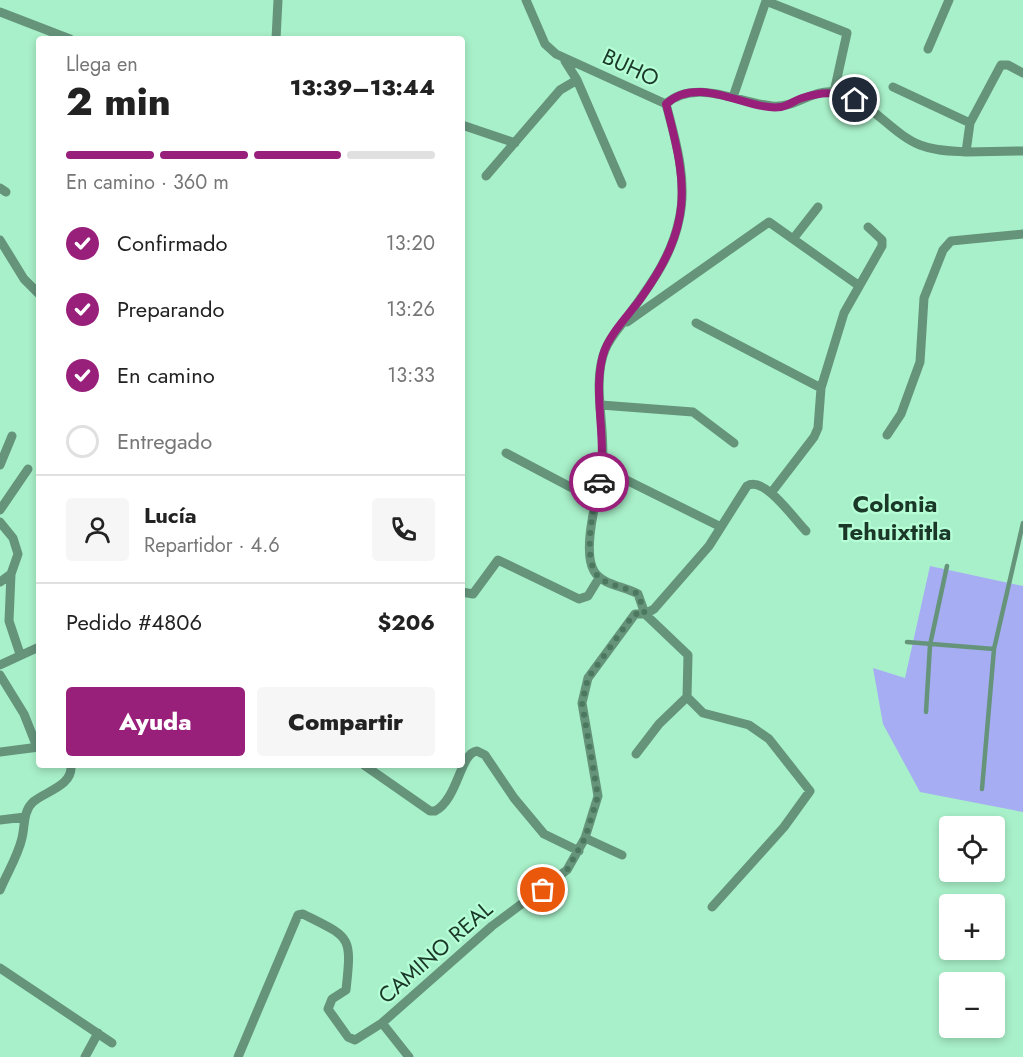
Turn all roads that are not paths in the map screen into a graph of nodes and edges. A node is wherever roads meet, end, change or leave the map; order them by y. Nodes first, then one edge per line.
1 (278, 0) edge
2 (526, 0) edge
3 (949, 0) edge
4 (0, 12) edge
5 (62, 36) edge
6 (276, 36) edge
7 (928, 49) dead end
8 (566, 61) junction
9 (1023, 73) edge
10 (577, 80) junction
11 (893, 87) dead end
12 (834, 92) junction
13 (733, 97) junction
14 (666, 104) junction
15 (970, 123) junction
16 (465, 126) edge
17 (515, 143) junction
18 (1023, 151) edge
19 (966, 152) junction
20 (486, 176) dead end
21 (622, 184) dead end
22 (818, 207) dead end
23 (868, 227) dead end
24 (1023, 234) edge
25 (793, 239) junction
26 (0, 240) edge
27 (858, 285) junction
28 (36, 291) edge
29 (696, 323) dead end
30 (620, 327) junction
31 (821, 388) junction
32 (601, 405) junction
33 (887, 435) dead end
34 (12, 436) dead end
35 (734, 443) dead end
36 (506, 453) dead end
37 (0, 465) edge
38 (602, 468) junction
39 (28, 469) dead end
40 (771, 493) junction
41 (595, 500) junction
42 (0, 510) edge
43 (0, 522) edge
44 (1023, 523) edge
45 (721, 527) junction
46 (806, 531) dead end
47 (947, 566) dead end
48 (11, 574) junction
49 (599, 578) junction
50 (0, 582) edge
51 (465, 593) edge
52 (645, 614) junction
53 (907, 642) dead end
54 (930, 645) junction
55 (36, 648) edge
56 (994, 649) junction
57 (20, 654) junction
58 (0, 665) edge
59 (0, 675) edge
60 (687, 697) junction
61 (926, 712) dead end
62 (36, 742) edge
63 (36, 747) edge
64 (0, 752) edge
65 (636, 754) dead end
66 (465, 763) edge
67 (71, 768) edge
68 (368, 768) edge
69 (463, 768) edge
70 (982, 789) dead end
71 (25, 817) junction
72 (0, 820) edge
73 (585, 838) junction
74 (579, 851) junction
75 (622, 855) dead end
76 (0, 890) edge
77 (712, 907) dead end
78 (0, 968) edge
79 (382, 1023) junction
80 (98, 1033) junction
81 (112, 1043) dead end
82 (85, 1057) edge
83 (238, 1057) edge
84 (409, 1057) edge

1 - 6 street
2 - 8 street, BUHO
3 - 7 street
4 - 5 street
8 - 10 street
8 - 14 street, BUHO
9 - 15 street
10 - 17 street
10 - 21 street
11 - 15 street
12 - 13 street
12 - 13 street
12 - 19 street
13 - 14 street
14 - 30 street, BUHO
15 - 19 street
16 - 17 street
17 - 20 street
18 - 19 street
22 - 25 street
23 - 27 street
24 - 33 street
25 - 27 street
25 - 30 street
26 - 28 street
27 - 31 street
29 - 31 street
30 - 32 street, BUHO
31 - 40 street
32 - 35 street
32 - 38 street, BUHO
34 - 37 street
36 - 41 street
38 - 41 street, BUHO
38 - 45 street
39 - 42 street
40 - 45 street
40 - 46 street
41 - 49 street, BUHO
43 - 48 street
44 - 56 lane
45 - 52 street
47 - 54 lane
48 - 50 street
48 - 57 street
49 - 51 street
49 - 52 street
52 - 60 street
52 - 73 street, CAMINO REAL
53 - 54 lane
54 - 56 lane
54 - 61 lane
55 - 57 street
56 - 70 lane
57 - 58 street
59 - 62 street
60 - 65 street
60 - 77 street
63 - 64 street
66 - 74 street
67 - 71 street
68 - 69 street
71 - 72 street
71 - 76 street
73 - 74 street, CAMINO REAL
73 - 75 street
74 - 79 street, CAMINO REAL
78 - 80 street
79 - 83 street, CAMINO REAL
79 - 84 street
80 - 81 street
80 - 82 street

